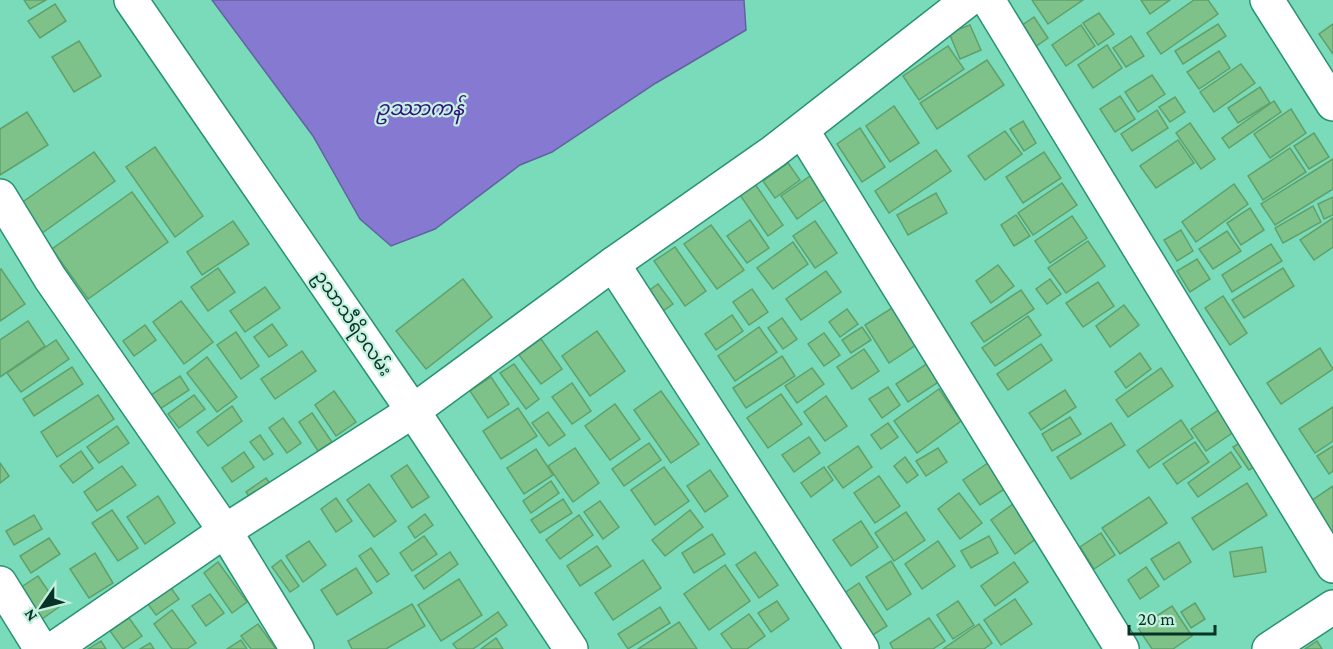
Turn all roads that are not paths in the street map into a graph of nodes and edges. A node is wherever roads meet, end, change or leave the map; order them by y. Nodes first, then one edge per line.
1 (131, 0) edge
2 (968, 0) edge
3 (988, 0) edge
4 (1267, 0) edge
5 (1333, 104) edge
6 (802, 130) junction
7 (0, 196) edge
8 (613, 264) junction
9 (413, 411) junction
10 (225, 531) junction
11 (1333, 566) edge
12 (0, 583) edge
13 (1333, 607) edge
14 (41, 649) edge
15 (53, 649) edge
16 (297, 649) edge
17 (572, 649) edge
18 (862, 649) edge
19 (1122, 649) edge
20 (1269, 649) edge

1 - 9 street, ဥသာသီရိ၁လမ်း
2 - 6 street
3 - 11 street
4 - 5 street
6 - 8 street
6 - 19 street
7 - 10 street
8 - 9 street
8 - 18 street
9 - 10 street
9 - 17 street, ဥသာသီရိ၁လမ်း
10 - 15 street
10 - 16 street
12 - 14 street
13 - 20 street

